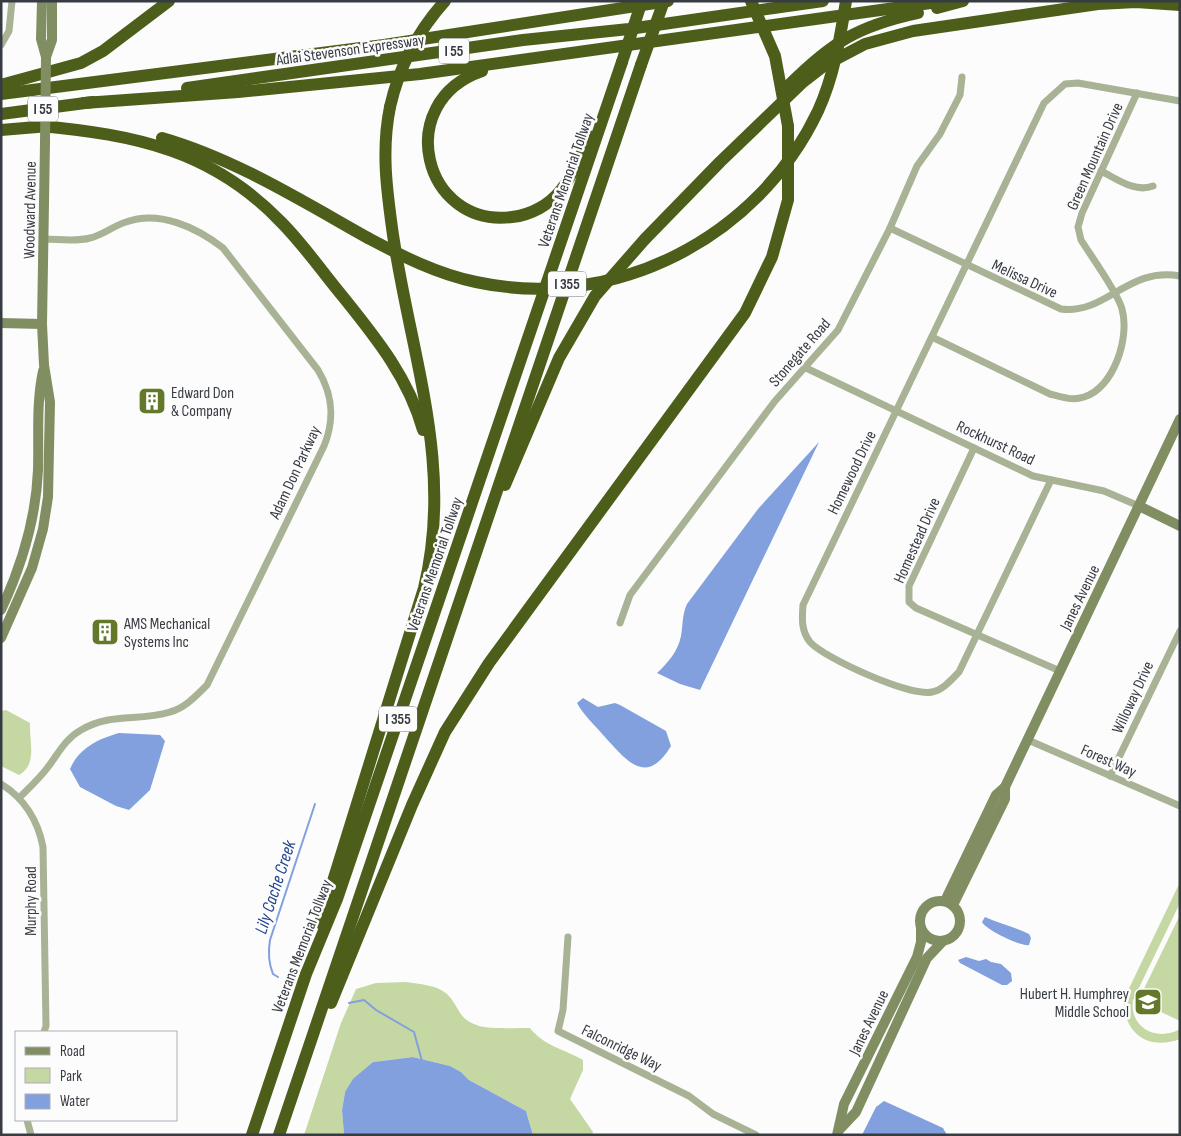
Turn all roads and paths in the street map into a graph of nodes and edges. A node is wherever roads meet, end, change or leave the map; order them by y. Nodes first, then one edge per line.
1 (12, 1) edge
2 (42, 1) edge
3 (52, 1) edge
4 (169, 1) edge
5 (445, 1) edge
6 (642, 1) edge
7 (666, 1) edge
8 (751, 1) edge
9 (823, 1) edge
10 (846, 1) edge
11 (945, 1) edge
12 (964, 1) edge
13 (1180, 5) edge
14 (1, 45) edge
15 (578, 52) junction
16 (46, 57) junction
17 (620, 66) junction
18 (962, 77) dead end
19 (1, 85) edge
20 (1137, 93) junction
21 (1, 94) edge
22 (1180, 101) edge
23 (84, 103) junction
24 (1, 114) edge
25 (41, 126) junction
26 (1, 130) edge
27 (720, 162) junction
28 (1101, 171) junction
29 (1153, 186) dead end
30 (890, 228) junction
31 (44, 239) junction
32 (965, 265) junction
33 (1180, 276) edge
34 (1113, 293) junction
35 (1, 323) edge
36 (42, 324) junction
37 (932, 337) junction
38 (44, 365) junction
39 (806, 368) junction
40 (896, 411) junction
41 (1180, 419) edge
42 (1177, 433) edge
43 (974, 448) junction
44 (1051, 480) junction
45 (436, 485) junction
46 (492, 504) junction
47 (1139, 506) junction
48 (1180, 526) edge
49 (1, 610) edge
50 (620, 623) dead end
51 (1180, 631) edge
52 (977, 634) junction
53 (1, 638) edge
54 (1060, 671) junction
55 (1028, 740) junction
56 (1110, 776) junction
57 (1, 784) edge
58 (19, 798) junction
59 (1180, 806) edge
60 (949, 903) junction
61 (921, 928) junction
62 (568, 937) dead end
63 (943, 941) junction
64 (306, 974) junction
65 (44, 1031) edge
66 (286, 1112) junction
67 (27, 1121) edge
68 (838, 1132) edge
69 (32, 1135) edge
70 (252, 1135) edge
71 (279, 1135) edge
72 (756, 1135) edge

1 - 14 street
2 - 16 street, Woodward Avenue
3 - 16 street, Woodward Avenue
4 - 19 highway
5 - 45 highway, bridge
6 - 17 highway, Veterans Memorial Tollway / I 355, bridge
7 - 21 highway, Adlai Stevenson Expressway / I 55
7 - 46 highway, I 355, bridge
8 - 66 highway, bridge
9 - 23 highway, Adlai Stevenson Expressway / I 55
10 - 25 highway, bridge
11 - 15 highway
12 - 27 highway
13 - 27 highway
15 - 17 highway
15 - 23 highway
16 - 31 street, Woodward Avenue, bridge
17 - 64 highway, Veterans Memorial Tollway / I 355
18 - 30 street, Stonegate Road
20 - 22 street, Homewood Drive
20 - 28 street, Green Mountain Drive
20 - 32 street, Homewood Drive
23 - 24 highway, Adlai Stevenson Expressway / I 55
25 - 26 highway
25 - 45 highway
27 - 46 highway
28 - 29 street
28 - 34 street, Green Mountain Drive
30 - 32 street, Melissa Drive
30 - 39 street, Stonegate Road
31 - 36 street, Woodward Avenue
31 - 58 street, Adam Don Parkway
32 - 34 street, Melissa Drive
32 - 37 street, Homewood Drive
33 - 34 street, Melissa Drive
34 - 37 street, Green Mountain Drive
35 - 36 street
36 - 38 street, Woodward Avenue
37 - 40 street, Homewood Drive
38 - 49 street, Woodward Avenue
38 - 53 street, Woodward Avenue
39 - 40 street, Rockhurst Road
39 - 50 street, Stonegate Road
40 - 43 street, Rockhurst Road
40 - 52 street, Homewood Drive
41 - 42 street, Janes Avenue
42 - 47 street, Janes Avenue
43 - 44 street, Rockhurst Road
43 - 52 street, Homestead Drive
44 - 47 street, Rockhurst Road
44 - 52 street, Homewood Drive
45 - 64 highway
46 - 66 highway, I 355
47 - 48 street, Rockhurst Road
47 - 54 street, Janes Avenue
51 - 56 street, Willoway Drive
52 - 54 street, Homestead Drive
54 - 55 street, Janes Avenue
55 - 56 street, Forest Way
55 - 60 street, Janes Avenue
56 - 59 street, Forest Way
57 - 58 street, Murphy Road
58 - 65 street, Murphy Road
60 - 61 street, Janes Avenue
60 - 63 street, Janes Avenue
61 - 63 street
61 - 68 street, Janes Avenue
62 - 72 street, Falconridge Way
63 - 68 street, Janes Avenue
64 - 70 highway, Veterans Memorial Tollway / I 355
66 - 71 highway, I 355
67 - 69 street

